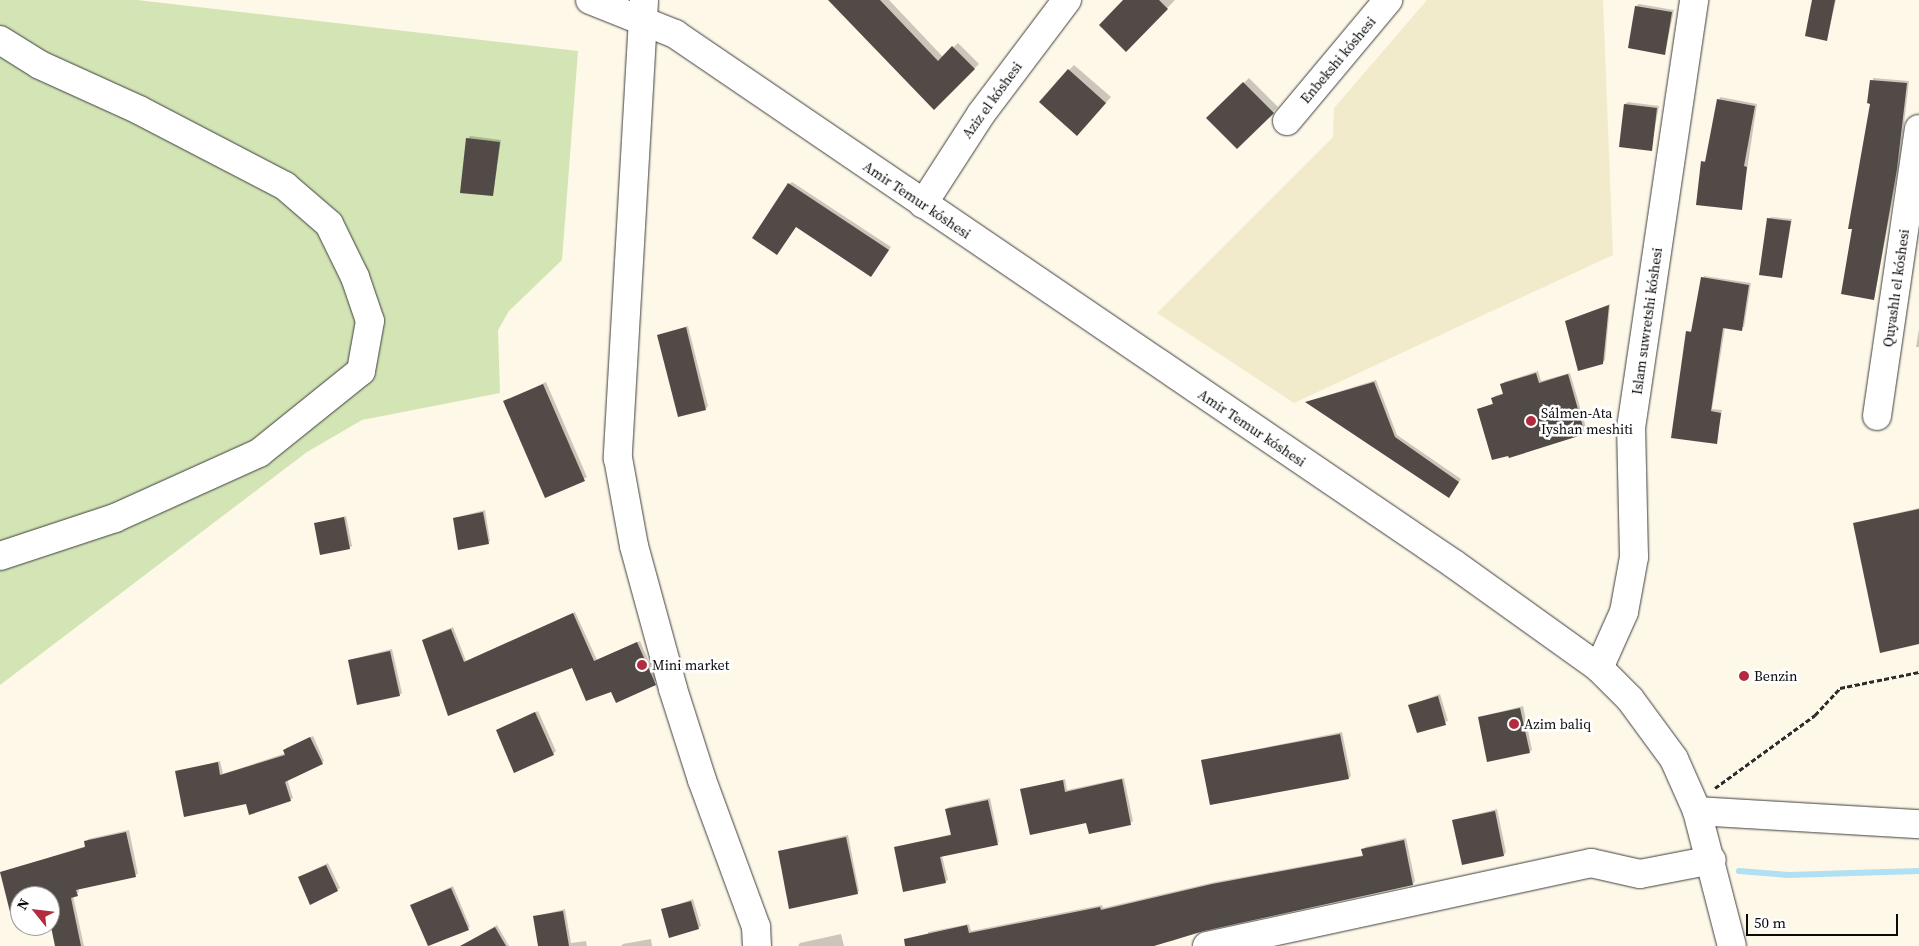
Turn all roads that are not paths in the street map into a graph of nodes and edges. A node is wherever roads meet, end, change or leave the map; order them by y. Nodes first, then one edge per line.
1 (590, 0) edge
2 (1068, 0) edge
3 (1388, 0) edge
4 (1694, 0) edge
5 (642, 9) edge
6 (0, 40) edge
7 (1287, 121) dead end
8 (1919, 129) edge
9 (923, 204) junction
10 (1877, 416) dead end
11 (0, 556) edge
12 (1599, 668) junction
13 (1702, 802) junction
14 (1919, 824) edge
15 (1712, 860) junction
16 (757, 946) edge
17 (1207, 946) edge
18 (1730, 946) edge

1 - 5 street, Amir Temur kóshesi
2 - 9 street, Aziz el kóshesi
3 - 7 street, Enbekshi kóshesi
4 - 12 street, Islam suwretshi kóshesi
5 - 9 street, Amir Temur kóshesi
5 - 16 street
6 - 11 street
8 - 10 street, Quyashlı el kóshesi
9 - 12 street, Amir Temur kóshesi
12 - 13 street, Amir Temur kóshesi
13 - 14 street
13 - 15 street, Amir Temur kóshesi
15 - 17 street
15 - 18 street, Amir Temur kóshesi

